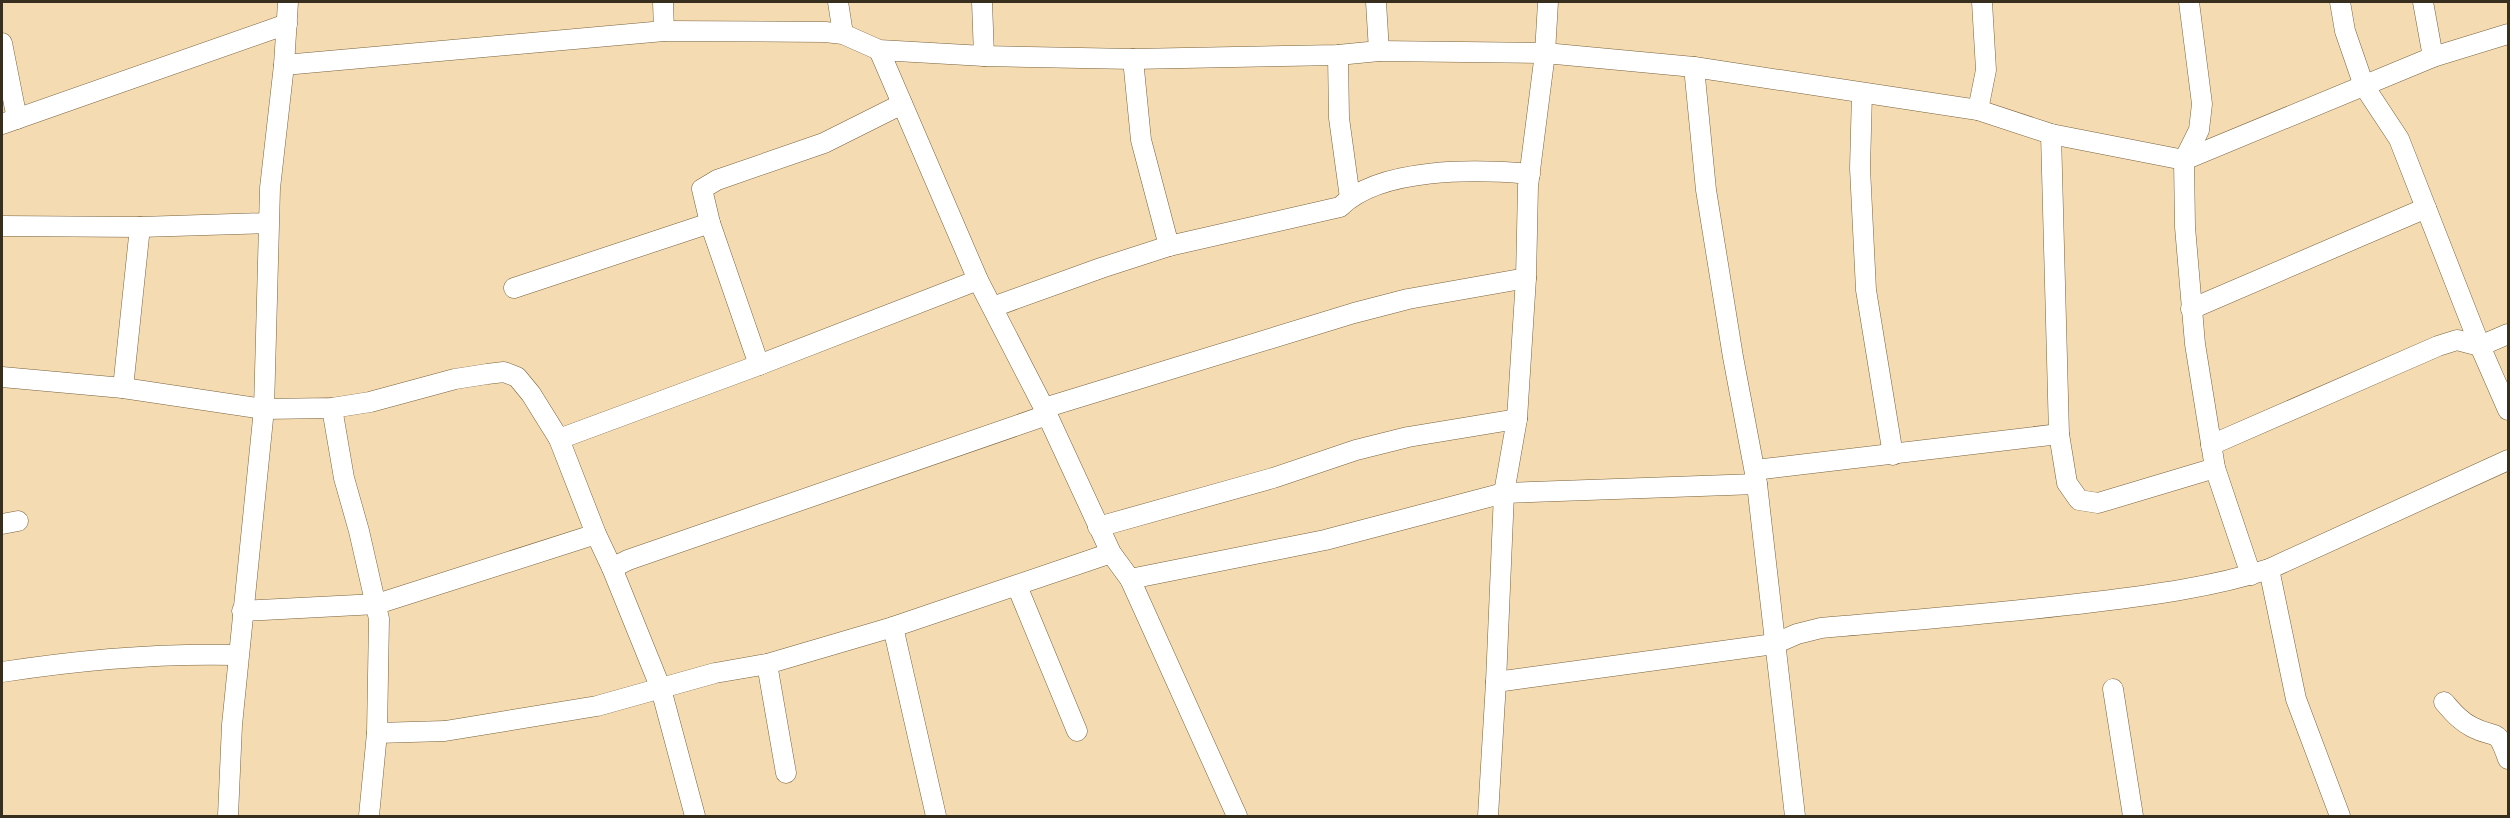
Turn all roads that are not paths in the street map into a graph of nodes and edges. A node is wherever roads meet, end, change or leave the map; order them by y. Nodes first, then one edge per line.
1 (288, 2) edge
2 (663, 2) edge
3 (838, 2) edge
4 (982, 2) edge
5 (1376, 2) edge
6 (1548, 2) edge
7 (1982, 2) edge
8 (2189, 2) edge
9 (2340, 2) edge
10 (2423, 2) edge
11 (287, 24) junction
12 (664, 31) junction
13 (843, 34) junction
14 (2508, 34) edge
15 (2, 43) edge
16 (879, 50) junction
17 (1379, 51) junction
18 (1545, 53) junction
19 (1338, 55) junction
20 (984, 56) junction
21 (2433, 57) junction
22 (1133, 59) junction
23 (284, 65) junction
24 (1694, 67) junction
25 (2364, 86) junction
26 (1862, 93) junction
27 (903, 104) junction
28 (1978, 110) junction
29 (9, 122) edge
30 (2051, 134) junction
31 (2184, 160) junction
32 (1530, 174) junction
33 (1350, 198) junction
34 (2426, 208) junction
35 (268, 223) junction
36 (710, 223) junction
37 (2, 226) edge
38 (140, 227) junction
39 (1168, 246) junction
40 (1526, 278) junction
41 (978, 280) junction
42 (514, 288) dead end
43 (993, 307) junction
44 (2191, 309) junction
45 (2508, 334) edge
46 (2480, 346) junction
47 (759, 366) junction
48 (2, 377) edge
49 (123, 388) junction
50 (332, 408) junction
51 (264, 409) junction
52 (2508, 410) edge
53 (1046, 411) junction
54 (1518, 418) junction
55 (2059, 434) junction
56 (559, 439) junction
57 (2211, 445) junction
58 (1893, 455) junction
59 (2508, 460) edge
60 (2215, 468) junction
61 (1756, 477) junction
62 (1504, 493) junction
63 (1098, 527) junction
64 (596, 534) junction
65 (1111, 553) junction
66 (612, 567) junction
67 (2260, 572) junction
68 (1130, 579) junction
69 (1017, 586) junction
70 (377, 604) junction
71 (242, 611) junction
72 (894, 627) junction
73 (1774, 644) junction
74 (238, 655) junction
75 (767, 664) junction
76 (2, 672) edge
77 (1496, 682) junction
78 (661, 689) junction
79 (2113, 689) dead end
80 (2444, 702) dead end
81 (1077, 731) dead end
82 (377, 733) junction
83 (2508, 759) edge
84 (786, 773) dead end
85 (1230, 815) edge
86 (228, 816) edge
87 (369, 816) edge
88 (695, 816) edge
89 (936, 816) edge
90 (1488, 816) edge
91 (1795, 816) edge
92 (2133, 816) edge
93 (2340, 816) edge

1 - 11 street
2 - 12 street
3 - 13 street
4 - 20 street
5 - 17 street
6 - 18 street
7 - 28 street
8 - 31 street
9 - 25 street
10 - 21 street
11 - 23 street
11 - 29 street
12 - 13 street
12 - 23 street
13 - 16 street
14 - 21 street
15 - 29 street
16 - 20 street
16 - 27 street
17 - 18 street
17 - 19 street
18 - 24 street
18 - 32 street
19 - 22 street
19 - 33 street
20 - 22 street
21 - 25 street
22 - 39 street
23 - 35 street
24 - 26 street
24 - 61 street
25 - 31 street
25 - 34 street
26 - 28 street
26 - 58 street
27 - 36 street
27 - 41 street
28 - 30 street
30 - 31 street
30 - 55 street
31 - 44 street
32 - 33 street
32 - 40 street
33 - 39 street
34 - 44 street
34 - 46 street
35 - 38 street
35 - 51 street
36 - 42 street
36 - 47 street
37 - 38 street
38 - 49 street
39 - 43 street
40 - 53 street
40 - 54 street
41 - 43 street
41 - 47 street
43 - 53 street
44 - 57 street
45 - 46 street
46 - 52 street
46 - 57 street
47 - 56 street
48 - 49 street
49 - 51 street
50 - 51 street
50 - 56 street
50 - 70 street
51 - 71 street
53 - 63 street
53 - 66 street
54 - 62 street
54 - 63 street
55 - 58 street
55 - 60 street
56 - 64 street
57 - 60 street
58 - 61 street
59 - 67 street
60 - 67 street
61 - 62 street
61 - 73 street
62 - 68 street
62 - 77 street
63 - 65 street
64 - 66 street
64 - 70 street
65 - 68 street
65 - 69 street
66 - 78 street
67 - 73 street
67 - 93 street
68 - 85 street
69 - 72 street
69 - 81 street
70 - 71 street
70 - 82 street
71 - 74 street
72 - 75 street
72 - 89 street
73 - 77 street
73 - 91 street
74 - 76 street
74 - 86 street
75 - 78 street
75 - 84 street
77 - 90 street
78 - 82 street
78 - 88 street
79 - 92 street
80 - 83 street
82 - 87 street

